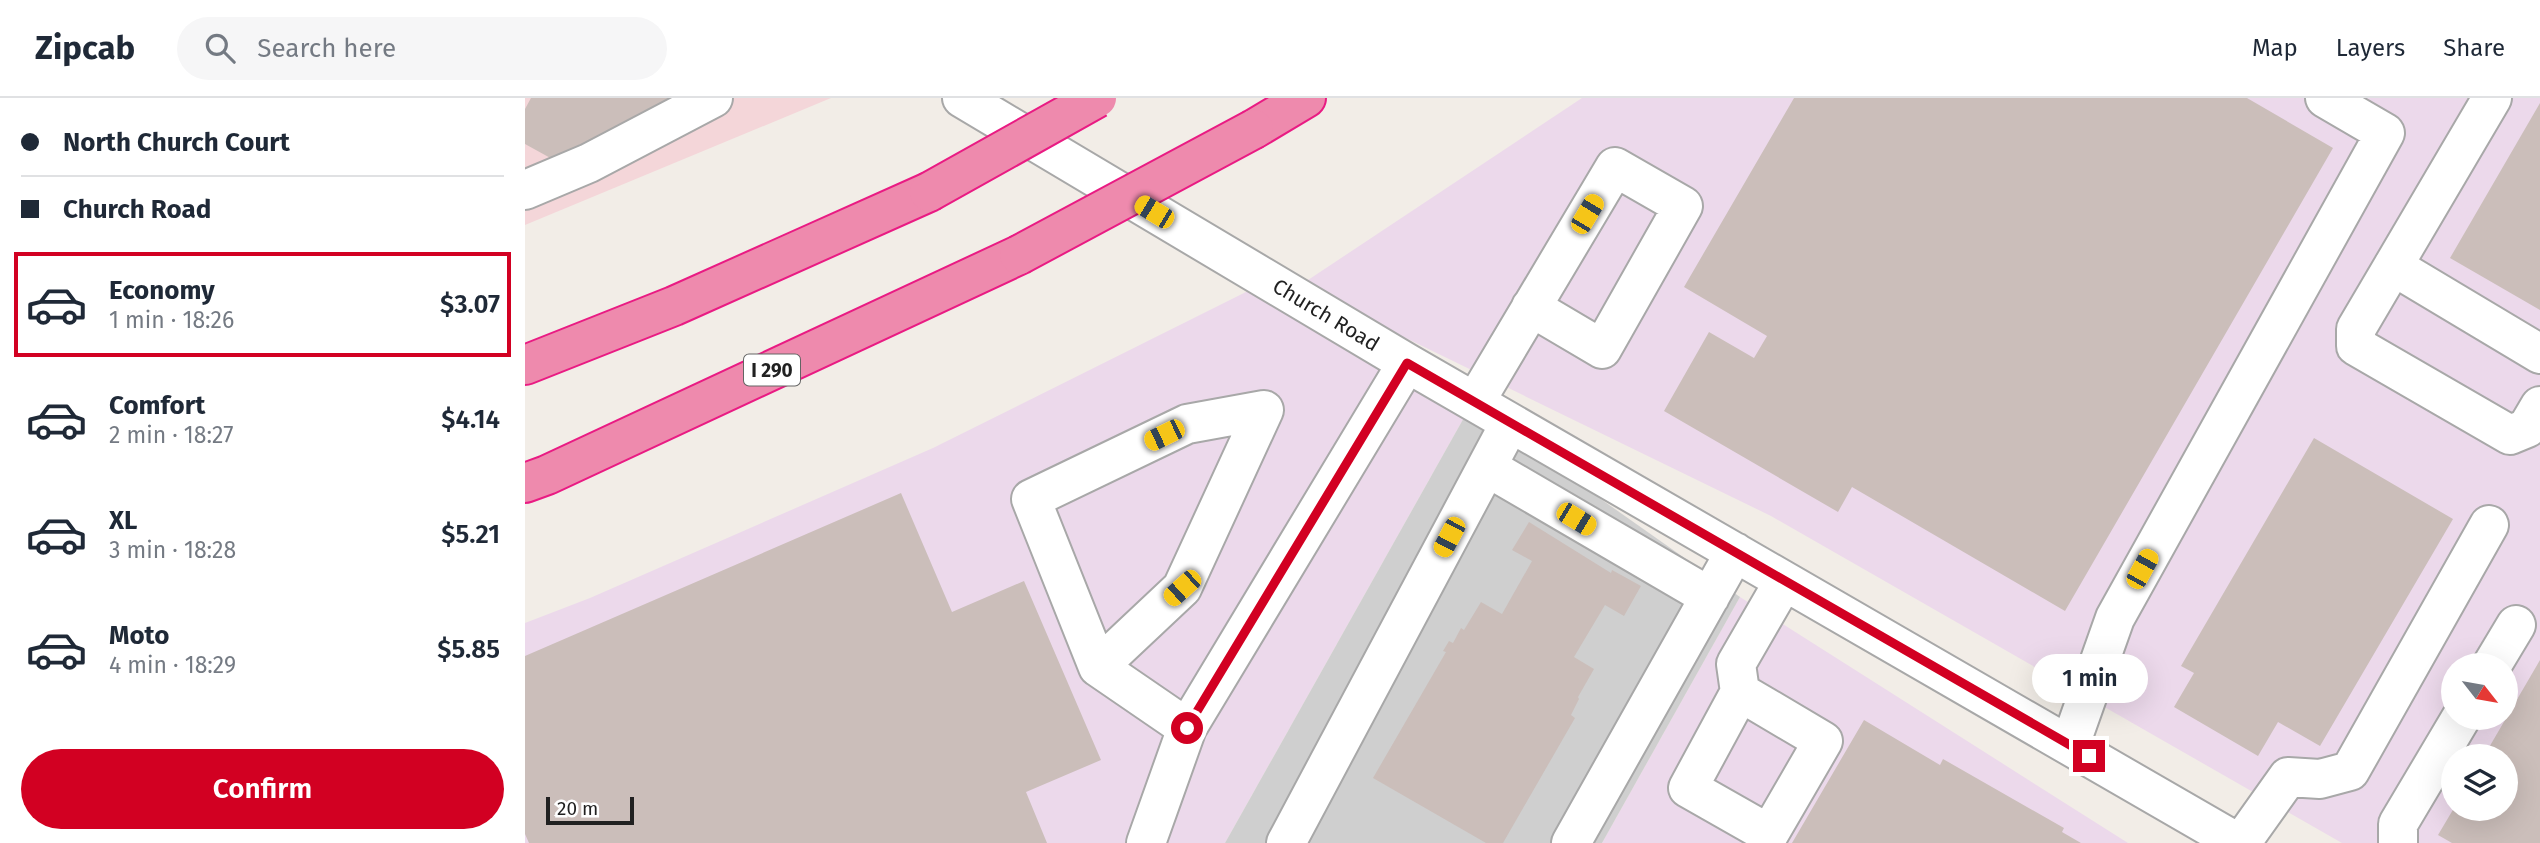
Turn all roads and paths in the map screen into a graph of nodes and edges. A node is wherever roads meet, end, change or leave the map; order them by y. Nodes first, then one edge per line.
1 (713, 98) edge
2 (962, 98) edge
3 (1097, 98) edge
4 (1306, 98) edge
5 (2325, 98) edge
6 (2492, 98) edge
7 (525, 190) edge
8 (2393, 266) junction
9 (1531, 307) junction
10 (2540, 354) edge
11 (1407, 363) junction
12 (525, 365) edge
13 (1475, 402) junction
14 (2540, 407) edge
15 (1510, 423) junction
16 (1487, 467) junction
17 (525, 483) edge
18 (2489, 525) dead end
19 (1735, 552) junction
20 (1784, 580) junction
21 (1710, 597) junction
22 (2516, 625) dead end
23 (2499, 653) edge
24 (1098, 667) junction
25 (1740, 692) dead end
26 (1187, 728) junction
27 (2454, 730) edge
28 (2070, 745) junction
29 (2226, 840) edge
30 (1146, 843) edge
31 (1286, 843) edge
32 (1571, 843) edge
33 (2398, 843) edge

1 - 7 street
2 - 11 street, Church Road
3 - 12 highway, bridge
4 - 17 highway, I 290, bridge
5 - 28 street
6 - 8 street
8 - 10 street
8 - 14 street
9 - 9 street
9 - 13 street
11 - 13 street, Church Road
11 - 26 street
13 - 15 street, Church Road
15 - 16 street
15 - 19 street, Church Road
16 - 21 street
16 - 31 street
18 - 29 street
19 - 20 street, Church Road
19 - 21 street
20 - 25 street
20 - 28 street, Church Road
21 - 32 street
22 - 23 street
24 - 24 street
24 - 26 street
26 - 30 street
27 - 33 street
28 - 29 street, Church Road

